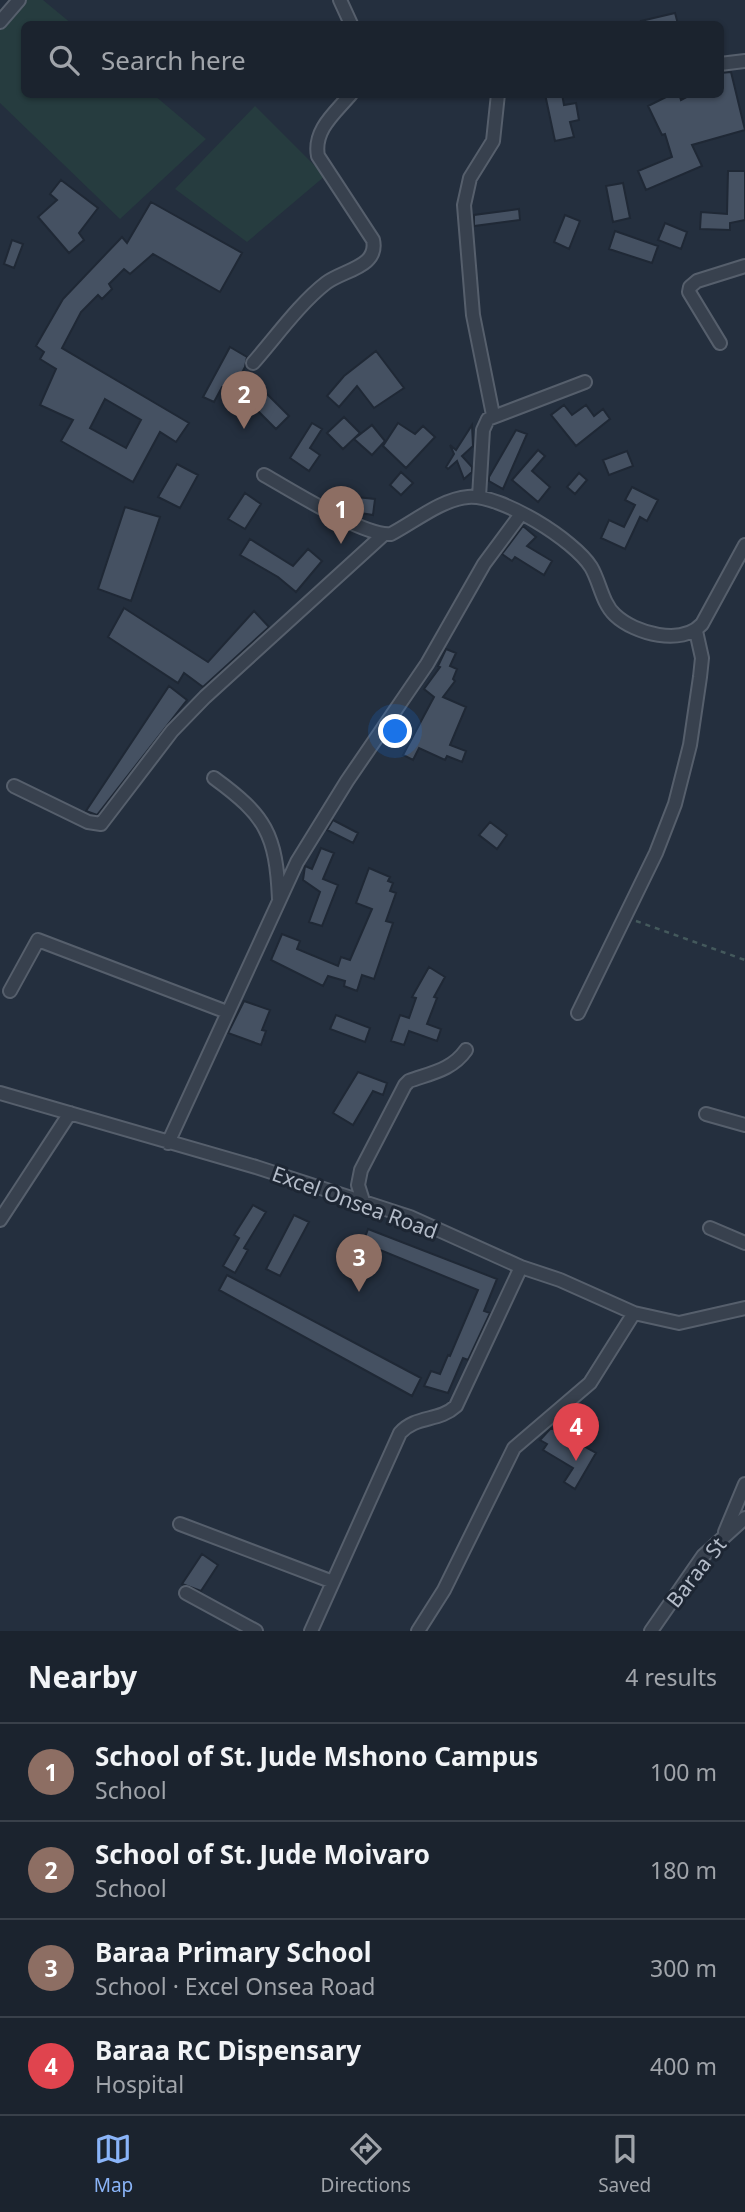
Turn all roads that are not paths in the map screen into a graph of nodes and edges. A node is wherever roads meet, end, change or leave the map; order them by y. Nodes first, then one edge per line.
1 (19, 0) edge
2 (340, 0) edge
3 (350, 21) edge
4 (0, 22) edge
5 (745, 61) edge
6 (724, 64) edge
7 (348, 98) edge
8 (498, 98) edge
9 (745, 265) edge
10 (720, 343) dead end
11 (253, 363) dead end
12 (585, 382) dead end
13 (494, 415) junction
14 (264, 475) dead end
15 (479, 497) junction
16 (521, 514) junction
17 (383, 535) junction
18 (745, 545) edge
19 (696, 631) junction
20 (214, 778) dead end
21 (14, 786) dead end
22 (279, 899) junction
23 (10, 991) dead end
24 (227, 1012) junction
25 (578, 1013) dead end
26 (466, 1050) dead end
27 (0, 1093) edge
28 (71, 1113) junction
29 (706, 1114) dead end
30 (745, 1125) edge
31 (168, 1143) junction
32 (363, 1201) junction
33 (0, 1220) edge
34 (710, 1228) dead end
35 (745, 1243) edge
36 (521, 1267) junction
37 (745, 1308) edge
38 (634, 1312) junction
39 (745, 1484) edge
40 (745, 1518) edge
41 (180, 1524) dead end
42 (724, 1534) junction
43 (333, 1583) junction
44 (186, 1592) dead end
45 (256, 1631) edge
46 (311, 1631) edge
47 (418, 1631) edge
48 (652, 1631) edge

1 - 4 street
2 - 3 street
5 - 6 street
7 - 11 street
8 - 13 street
9 - 10 street
12 - 13 street
13 - 15 street
14 - 17 street
15 - 16 street
15 - 17 street
16 - 19 street
16 - 22 street
17 - 21 street
18 - 19 street
19 - 25 street
20 - 22 street
22 - 24 street
23 - 24 street
24 - 31 street
26 - 32 street
27 - 28 street, Excel Onsea Road
28 - 31 street, Excel Onsea Road
28 - 33 street
29 - 30 street
31 - 32 street, Excel Onsea Road
32 - 36 street, Excel Onsea Road
34 - 35 street
36 - 38 street, Excel Onsea Road
36 - 43 street
37 - 38 street, Excel Onsea Road
38 - 47 street
39 - 42 street
40 - 42 street, Baraa St
41 - 43 street
42 - 48 street, Baraa St
43 - 46 street
44 - 45 street

